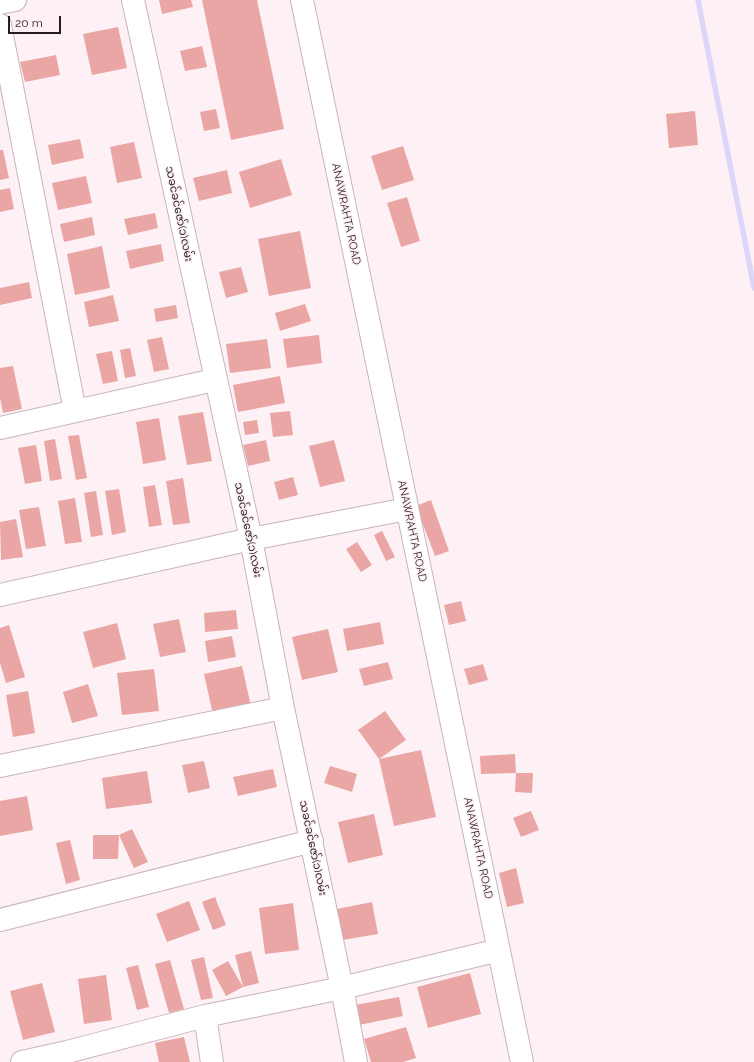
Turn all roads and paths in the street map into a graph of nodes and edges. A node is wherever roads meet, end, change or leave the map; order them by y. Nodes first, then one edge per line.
1 (15, 0) edge
2 (133, 0) edge
3 (302, 0) edge
4 (0, 3) edge
5 (0, 25) edge
6 (214, 380) junction
7 (75, 412) junction
8 (0, 428) edge
9 (407, 509) junction
10 (251, 539) junction
11 (0, 596) edge
12 (283, 708) junction
13 (0, 766) edge
14 (312, 840) junction
15 (0, 920) edge
16 (499, 950) junction
17 (342, 988) junction
18 (205, 1016) junction
19 (68, 1057) edge
20 (22, 1062) edge
21 (212, 1062) edge
22 (356, 1062) edge
23 (522, 1062) edge

1 - 4 street
2 - 6 street, သခင်ခင်ဇော်(၁)လမ်း
3 - 9 street, ANAWRAHTA ROAD
5 - 7 street
6 - 7 street
6 - 10 street, သခင်ခင်ဇော်(၁)လမ်း
7 - 8 street
9 - 10 street
9 - 16 street, ANAWRAHTA ROAD
10 - 11 street
10 - 12 street, သခင်ခင်ဇော်(၁)လမ်း
12 - 13 street
12 - 14 street, သခင်ခင်ဇော်(၁)လမ်း
14 - 15 street
14 - 17 street, သခင်ခင်ဇော်(၁)လမ်း
16 - 17 street
16 - 23 street, ANAWRAHTA ROAD
17 - 18 street
17 - 22 street, သခင်ခင်ဇော်(၁)လမ်း
18 - 19 street
18 - 21 street
19 - 20 street

